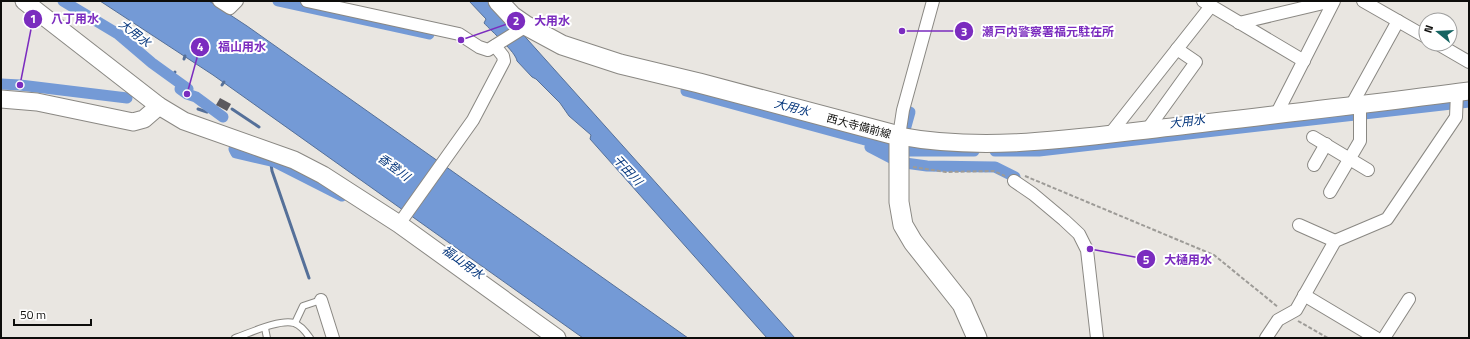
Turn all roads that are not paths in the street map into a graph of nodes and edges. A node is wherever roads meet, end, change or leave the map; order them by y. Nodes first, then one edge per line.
1 (24, 1) edge
2 (219, 1) edge
3 (237, 1) edge
4 (307, 1) edge
5 (498, 1) edge
6 (933, 1) edge
7 (1333, 1) edge
8 (1363, 1) edge
9 (1207, 4) edge
10 (1398, 21) junction
11 (1239, 23) junction
12 (522, 27) junction
13 (1418, 32) edge
14 (497, 45) junction
15 (1178, 49) junction
16 (1452, 52) edge
17 (1304, 61) junction
18 (1469, 62) edge
19 (1460, 98) edge
20 (1, 99) edge
21 (159, 106) junction
22 (1358, 110) junction
23 (1276, 114) junction
24 (1147, 130) junction
25 (1110, 134) junction
26 (899, 136) junction
27 (1314, 136) dead end
28 (1326, 144) junction
29 (1350, 159) junction
30 (1314, 165) dead end
31 (1368, 170) dead end
32 (1014, 181) road end
33 (1330, 192) dead end
34 (401, 221) junction
35 (1299, 225) dead end
36 (1334, 241) junction
37 (1304, 295) junction
38 (321, 300) joint
39 (1409, 300) dead end
40 (295, 323) junction
41 (264, 328) junction
42 (235, 338) edge
43 (268, 338) edge
44 (310, 338) edge
45 (333, 338) edge
46 (557, 338) edge
47 (977, 338) edge
48 (1097, 338) edge
49 (1266, 338) edge
50 (1376, 338) edge
51 (1384, 338) edge

1 - 21 street
2 - 3 street
4 - 14 street
5 - 12 main road, 西大寺備前線
6 - 26 street
7 - 11 street
7 - 17 street
8 - 10 street
9 - 11 street
9 - 15 street
10 - 13 street
10 - 22 street
11 - 17 street
12 - 14 street
12 - 26 main road, 西大寺備前線
14 - 34 street
15 - 24 street
15 - 25 street
16 - 18 street
17 - 23 street
19 - 22 street
19 - 36 street
20 - 21 street
21 - 34 street
22 - 23 street
22 - 29 street
23 - 24 street
24 - 25 street
25 - 26 street
26 - 47 main road, 西大寺備前線
27 - 28 street
28 - 29 street
28 - 30 street
29 - 31 street
29 - 33 street
32 - 48 street
34 - 46 street
35 - 36 street
36 - 37 street
37 - 49 street
37 - 50 street
38 - 40 lane
38 - 45 street
39 - 51 street
40 - 41 lane
40 - 44 lane
41 - 42 lane
41 - 43 lane

